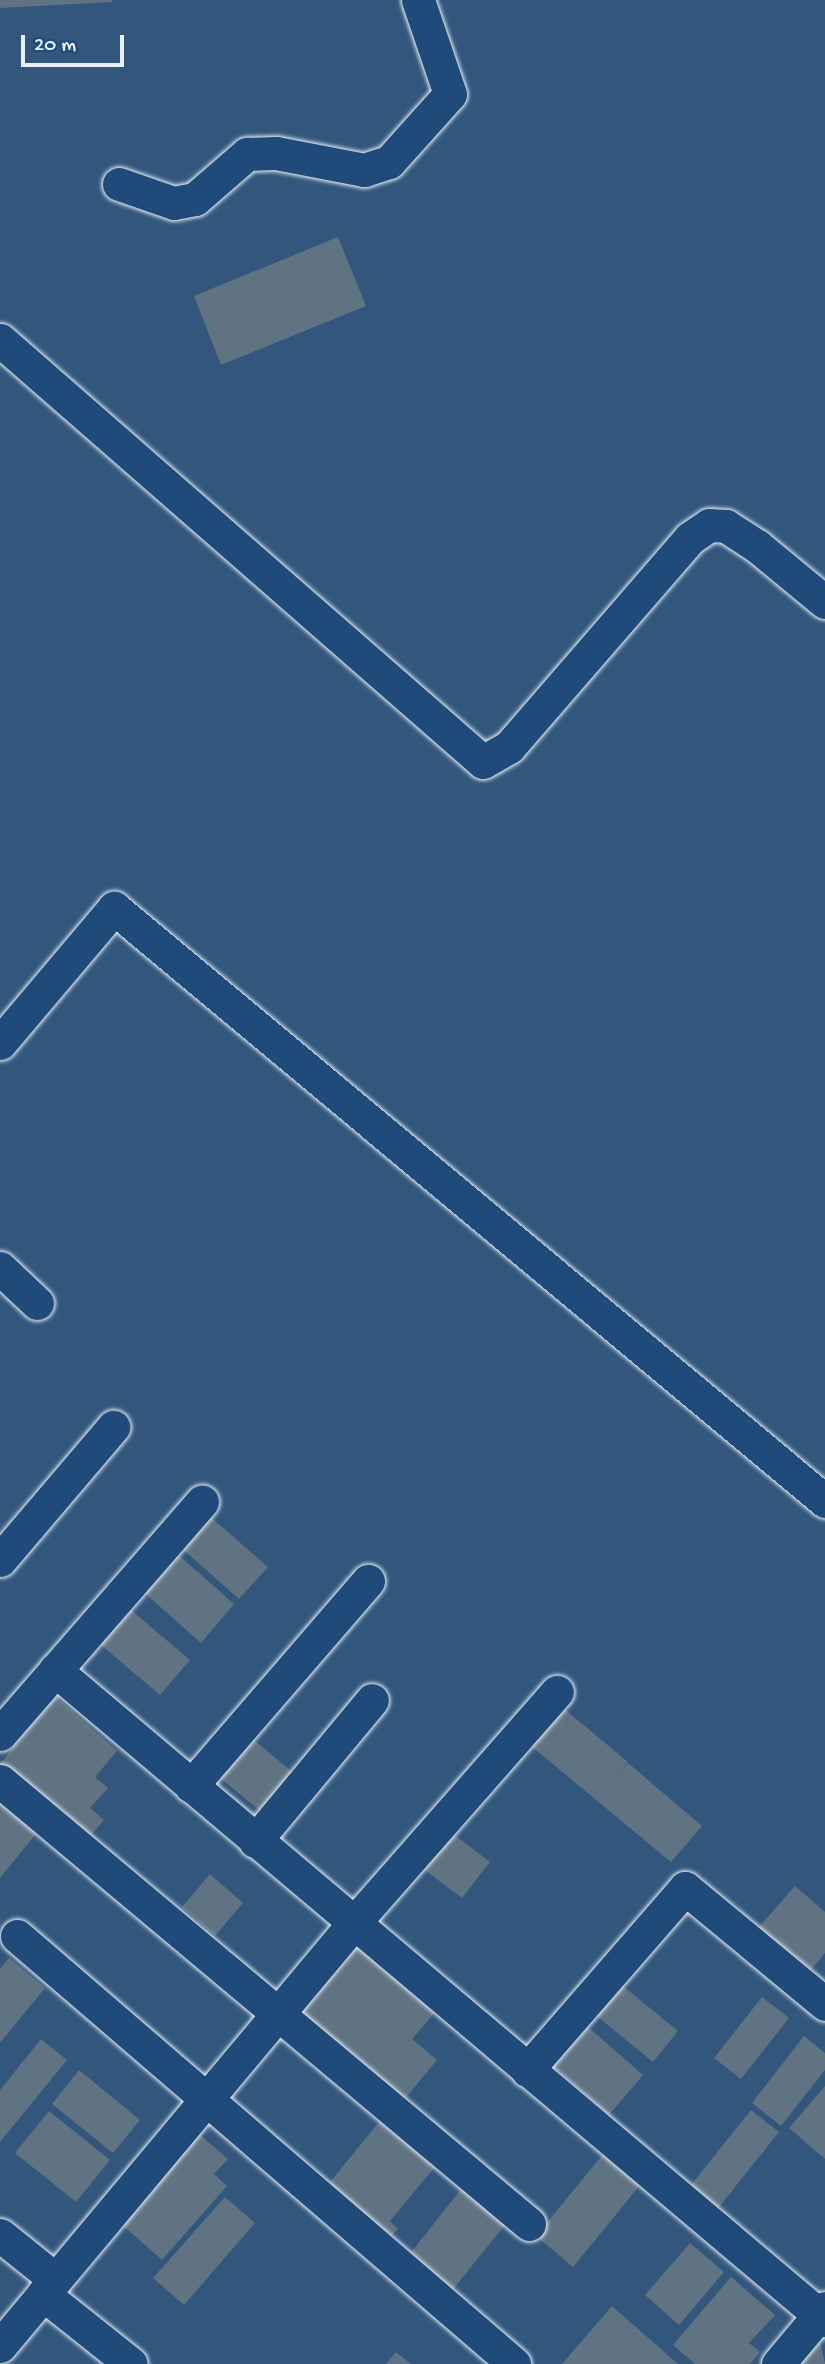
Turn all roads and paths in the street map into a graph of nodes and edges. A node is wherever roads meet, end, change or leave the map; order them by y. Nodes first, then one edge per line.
1 (418, 0) edge
2 (119, 184) dead end
3 (0, 340) edge
4 (825, 602) edge
5 (0, 1043) edge
6 (0, 1268) edge
7 (37, 1303) dead end
8 (113, 1427) dead end
9 (825, 1501) edge
10 (202, 1502) dead end
11 (0, 1560) edge
12 (368, 1581) dead end
13 (55, 1670) junction
14 (557, 1692) dead end
15 (372, 1700) dead end
16 (0, 1734) edge
17 (0, 1781) edge
18 (191, 1786) junction
19 (255, 1841) junction
20 (353, 1924) junction
21 (17, 1936) dead end
22 (825, 2004) edge
23 (277, 2013) junction
24 (527, 2070) junction
25 (205, 2097) junction
26 (529, 2224) dead end
27 (0, 2235) edge
28 (49, 2287) junction
29 (823, 2314) edge
30 (0, 2346) edge
31 (131, 2364) edge
32 (514, 2364) edge
33 (778, 2364) edge

1 - 2 street
3 - 4 street
5 - 9 street
6 - 7 street
8 - 11 street
10 - 13 street
12 - 18 street
13 - 16 street
13 - 18 street
14 - 20 street
15 - 19 street
17 - 23 street
18 - 19 street
19 - 20 street
20 - 23 street
20 - 24 street
21 - 25 street
22 - 24 street
23 - 25 street
23 - 26 street
24 - 29 street
25 - 28 street
25 - 32 street
27 - 28 street
28 - 30 street
28 - 31 street
29 - 33 street

